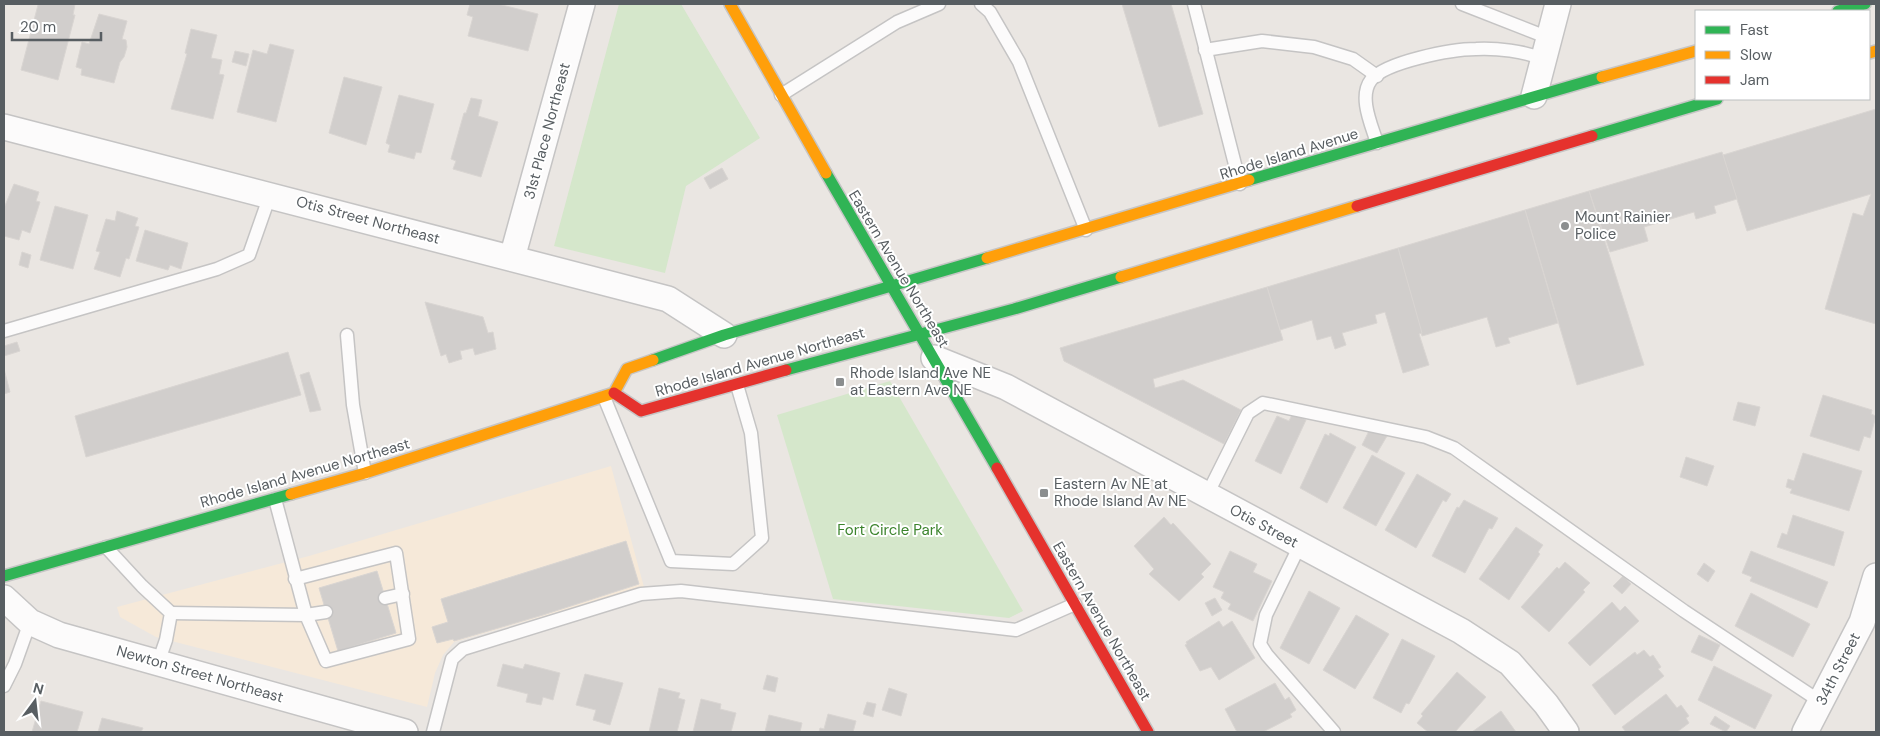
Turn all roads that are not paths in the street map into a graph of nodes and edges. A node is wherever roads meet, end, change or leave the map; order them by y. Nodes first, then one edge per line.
1 (582, 4) edge
2 (730, 4) edge
3 (939, 4) edge
4 (981, 4) edge
5 (1194, 4) edge
6 (1462, 4) edge
7 (1558, 4) edge
8 (1865, 4) edge
9 (1842, 10) edge
10 (1546, 48) junction
11 (1205, 50) junction
12 (1695, 51) edge
13 (1377, 76) junction
14 (782, 95) junction
15 (1534, 96) junction
16 (1714, 100) edge
17 (4, 127) edge
18 (1377, 143) junction
19 (1240, 184) junction
20 (270, 194) junction
21 (1086, 230) junction
22 (512, 258) junction
23 (890, 287) junction
24 (4, 331) edge
25 (918, 333) junction
26 (347, 335) dead end
27 (724, 335) junction
28 (934, 358) junction
29 (736, 385) junction
30 (609, 395) junction
31 (365, 473) junction
32 (1207, 495) junction
33 (275, 499) junction
34 (1300, 545) junction
35 (106, 547) junction
36 (4, 576) edge
37 (1876, 576) edge
38 (295, 579) junction
39 (403, 594) junction
40 (4, 598) edge
41 (386, 598) dead end
42 (1076, 604) junction
43 (326, 612) dead end
44 (171, 613) junction
45 (306, 615) junction
46 (30, 622) junction
47 (158, 663) junction
48 (4, 686) edge
49 (1821, 702) junction
50 (405, 732) edge
51 (433, 732) edge
52 (1148, 732) edge
53 (1334, 732) edge
54 (1566, 732) edge
55 (1806, 732) edge

1 - 22 street, 31st Place Northeast
2 - 14 main road, Eastern Avenue Northeast
3 - 14 lane
4 - 21 lane
5 - 11 lane
6 - 10 lane
7 - 10 street
8 - 9 main road
10 - 13 lane
10 - 15 street
11 - 13 lane
11 - 19 lane
12 - 15 main road, Rhode Island Avenue
13 - 18 lane
14 - 23 main road, Eastern Avenue Northeast
15 - 18 main road, Rhode Island Avenue
16 - 25 main road
17 - 20 street, Otis Street Northeast
18 - 19 main road, Rhode Island Avenue
19 - 21 main road, Rhode Island Avenue
20 - 22 street, Otis Street Northeast
20 - 24 lane
21 - 23 main road, Rhode Island Avenue
22 - 27 street, Otis Street Northeast
23 - 25 main road, Eastern Avenue Northeast
23 - 27 main road, Rhode Island Avenue Northeast
25 - 28 main road, Eastern Avenue Northeast
25 - 29 main road, Rhode Island Avenue Northeast
26 - 31 lane
27 - 30 main road, Rhode Island Avenue Northeast
28 - 32 street, Otis Street
28 - 42 main road, Eastern Avenue Northeast
29 - 30 main road, Rhode Island Avenue Northeast
29 - 30 lane
30 - 31 main road, Rhode Island Avenue Northeast
31 - 33 main road, Rhode Island Avenue Northeast
32 - 34 street, Otis Street
32 - 49 lane
33 - 35 main road, Rhode Island Avenue Northeast
33 - 38 lane
34 - 53 lane
34 - 54 street, Otis Street
35 - 36 main road, Rhode Island Avenue Northeast
35 - 44 lane
37 - 49 street, 34th Street
38 - 39 lane
38 - 45 lane
39 - 41 lane
39 - 45 lane
40 - 46 street, Newton Street Northeast
42 - 51 lane
42 - 52 main road, Eastern Avenue Northeast
43 - 45 lane
44 - 45 lane
44 - 47 lane
46 - 47 street, Newton Street Northeast
46 - 48 lane
47 - 50 street, Newton Street Northeast
49 - 55 street, 34th Street

